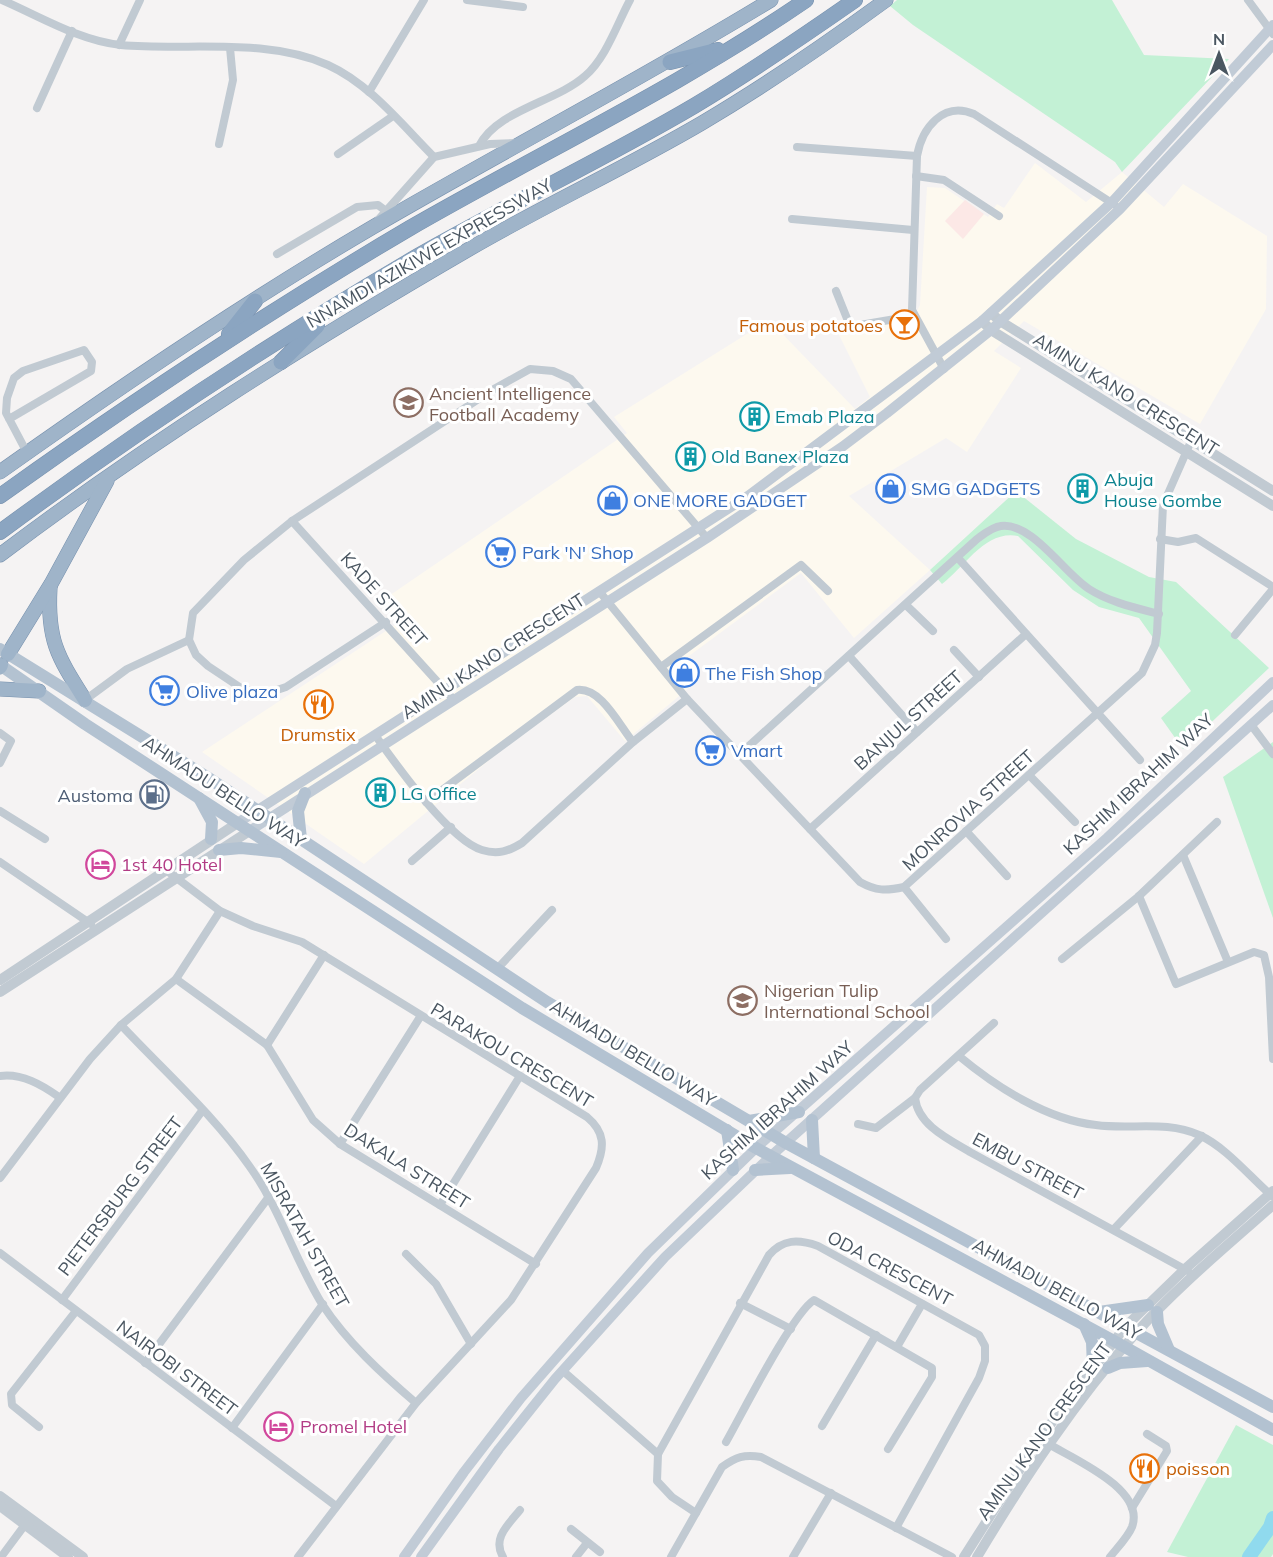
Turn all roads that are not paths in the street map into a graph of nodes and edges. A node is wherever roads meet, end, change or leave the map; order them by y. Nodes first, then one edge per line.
1 (140, 0) edge
2 (424, 0) edge
3 (467, 0) edge
4 (630, 0) edge
5 (771, 0) edge
6 (806, 0) edge
7 (855, 0) edge
8 (886, 0) edge
9 (1248, 0) edge
10 (1, 1) edge
11 (523, 7) dead end
12 (1272, 30) edge
13 (72, 31) junction
14 (119, 45) junction
15 (736, 45) junction
16 (1273, 45) edge
17 (230, 48) junction
18 (670, 62) junction
19 (369, 92) junction
20 (37, 108) dead end
21 (393, 116) junction
22 (525, 143) junction
23 (219, 144) dead end
24 (478, 146) junction
25 (797, 147) dead end
26 (338, 154) dead end
27 (917, 156) junction
28 (434, 157) junction
29 (916, 176) junction
30 (1116, 206) junction
31 (386, 211) junction
32 (999, 216) dead end
33 (792, 219) dead end
34 (371, 229) junction
35 (913, 230) junction
36 (277, 254) dead end
37 (836, 291) dead end
38 (255, 301) junction
39 (339, 303) junction
40 (913, 316) junction
41 (995, 317) junction
42 (982, 321) junction
43 (991, 330) junction
44 (222, 344) junction
45 (936, 357) junction
46 (281, 362) junction
47 (944, 369) junction
48 (6, 419) edge
49 (1192, 439) junction
50 (30, 448) junction
51 (1185, 451) junction
52 (0, 460) edge
53 (0, 472) edge
54 (109, 477) junction
55 (1273, 491) edge
56 (0, 496) edge
57 (1273, 506) edge
58 (292, 521) junction
59 (698, 527) junction
60 (0, 532) edge
61 (707, 538) junction
62 (1160, 539) junction
63 (0, 555) edge
64 (958, 558) junction
65 (51, 584) junction
66 (1273, 588) edge
67 (599, 591) junction
68 (828, 591) dead end
69 (607, 602) junction
70 (906, 605) junction
71 (1159, 614) junction
72 (386, 622) junction
73 (933, 631) dead end
74 (1026, 634) junction
75 (1235, 634) dead end
76 (189, 640) junction
77 (954, 650) dead end
78 (849, 656) junction
79 (2, 660) edge
80 (661, 667) junction
81 (979, 677) junction
82 (1273, 682) edge
83 (0, 689) edge
84 (39, 691) junction
85 (449, 695) junction
86 (85, 699) junction
87 (687, 699) junction
88 (1273, 705) edge
89 (1098, 713) junction
90 (1252, 726) junction
91 (917, 732) junction
92 (0, 734) edge
93 (375, 735) junction
94 (633, 742) junction
95 (383, 746) junction
96 (1273, 753) edge
97 (740, 754) junction
98 (1140, 760) dead end
99 (0, 763) edge
100 (1029, 775) junction
101 (305, 793) junction
102 (197, 795) junction
103 (426, 802) junction
104 (262, 807) junction
105 (0, 811) edge
106 (268, 817) junction
107 (239, 822) junction
108 (1075, 822) dead end
109 (1217, 822) dead end
110 (451, 827) junction
111 (810, 829) junction
112 (251, 830) junction
113 (966, 831) junction
114 (45, 839) dead end
115 (211, 839) junction
116 (301, 839) junction
117 (219, 850) junction
118 (286, 853) junction
119 (1183, 855) junction
120 (412, 861) dead end
121 (0, 862) edge
122 (166, 870) junction
123 (1007, 876) dead end
124 (176, 878) junction
125 (904, 887) junction
126 (1139, 896) junction
127 (552, 910) dead end
128 (220, 911) junction
129 (87, 920) junction
130 (96, 928) junction
131 (946, 939) dead end
132 (324, 955) junction
133 (1062, 959) dead end
134 (1228, 962) junction
135 (497, 969) junction
136 (176, 979) junction
137 (0, 980) edge
138 (0, 992) edge
139 (420, 1017) junction
140 (994, 1023) dead end
141 (121, 1025) junction
142 (267, 1045) junction
143 (959, 1056) junction
144 (1273, 1059) edge
145 (0, 1076) edge
146 (520, 1076) junction
147 (59, 1097) junction
148 (915, 1098) junction
149 (202, 1111) junction
150 (799, 1112) junction
151 (812, 1120) junction
152 (749, 1121) junction
153 (858, 1124) dead end
154 (727, 1130) junction
155 (772, 1135) junction
156 (1202, 1136) junction
157 (786, 1143) junction
158 (340, 1144) junction
159 (756, 1148) junction
160 (771, 1156) junction
161 (814, 1158) junction
162 (794, 1168) junction
163 (733, 1170) junction
164 (756, 1170) junction
165 (0, 1178) edge
166 (1272, 1197) edge
167 (268, 1198) junction
168 (440, 1205) junction
169 (1114, 1229) junction
170 (0, 1253) edge
171 (406, 1254) dead end
172 (536, 1264) junction
173 (1190, 1272) junction
174 (62, 1300) junction
175 (740, 1303) junction
176 (323, 1304) junction
177 (922, 1304) junction
178 (1152, 1309) junction
179 (76, 1311) junction
180 (1097, 1312) junction
181 (1084, 1324) junction
182 (791, 1329) junction
183 (1130, 1330) junction
184 (876, 1335) junction
185 (471, 1344) junction
186 (1119, 1344) junction
187 (897, 1347) junction
188 (1170, 1351) junction
189 (1150, 1361) junction
190 (145, 1363) junction
191 (1093, 1368) junction
192 (1108, 1368) junction
193 (563, 1371) junction
194 (416, 1403) junction
195 (1273, 1407) edge
196 (822, 1426) dead end
197 (39, 1427) dead end
198 (232, 1428) junction
199 (1270, 1428) edge
200 (1147, 1434) dead end
201 (1039, 1439) junction
202 (726, 1442) dead end
203 (1050, 1445) junction
204 (888, 1449) dead end
205 (658, 1454) junction
206 (831, 1493) junction
207 (0, 1496) edge
208 (0, 1506) edge
209 (336, 1506) junction
210 (1132, 1508) junction
211 (520, 1510) dead end
212 (696, 1513) junction
213 (27, 1521) junction
214 (896, 1528) junction
215 (570, 1529) dead end
216 (587, 1543) junction
217 (600, 1552) dead end
218 (2, 1557) edge
219 (68, 1557) edge
220 (83, 1557) edge
221 (298, 1557) edge
222 (404, 1557) edge
223 (421, 1557) edge
224 (503, 1557) edge
225 (576, 1557) edge
226 (671, 1557) edge
227 (794, 1557) edge
228 (952, 1557) edge
229 (964, 1557) edge
230 (977, 1557) edge
231 (1110, 1557) edge

1 - 14 street
2 - 19 street
3 - 11 street
4 - 24 street
5 - 18 highway
6 - 15 highway, NNAMDI AZIKIWE EXPRESSWAY
7 - 39 highway, NNAMDI AZIKIWE EXPRESSWAY
8 - 46 highway, NNAMDI AZIKIWE EXPRESSWAY
9 - 12 street
10 - 13 street
12 - 30 main road, AMINU KANO CRESCENT
13 - 14 street
13 - 20 street
14 - 17 street
15 - 18 highway
15 - 44 highway, NNAMDI AZIKIWE EXPRESSWAY
16 - 30 main road, AMINU KANO CRESCENT
17 - 19 street
17 - 23 street
18 - 22 highway
19 - 21 street
21 - 26 street
21 - 28 street
22 - 24 street
22 - 34 highway
24 - 28 street
25 - 27 street
27 - 29 street
27 - 30 street
28 - 31 street
29 - 32 street
29 - 35 street
30 - 41 main road, AMINU KANO CRESCENT
31 - 34 street
31 - 36 street
33 - 35 street
34 - 38 highway
35 - 40 street
37 - 40 street
38 - 44 highway
38 - 50 highway
39 - 46 highway
39 - 60 highway, NNAMDI AZIKIWE EXPRESSWAY
40 - 45 street
41 - 42 main road, AMINU KANO CRESCENT
41 - 43 main road, AMINU KANO CRESCENT
41 - 49 street, AMINU KANO CRESCENT
42 - 43 street, AMINU KANO CRESCENT
42 - 45 main road, AMINU KANO CRESCENT
43 - 47 main road, AMINU KANO CRESCENT
43 - 51 street, AMINU KANO CRESCENT
44 - 56 highway, NNAMDI AZIKIWE EXPRESSWAY
45 - 47 street
45 - 59 main road, AMINU KANO CRESCENT
46 - 54 highway, NNAMDI AZIKIWE EXPRESSWAY
47 - 61 main road, AMINU KANO CRESCENT
48 - 48 street
48 - 50 street
49 - 51 street, MONROVIA STREET
49 - 55 street, AMINU KANO CRESCENT
50 - 52 highway
50 - 53 highway
51 - 57 street, AMINU KANO CRESCENT
51 - 62 street, MONROVIA STREET
54 - 63 highway, NNAMDI AZIKIWE EXPRESSWAY
54 - 65 highway
58 - 59 street
58 - 72 street, KADE STREET
58 - 76 street
59 - 61 street
59 - 67 main road, AMINU KANO CRESCENT
61 - 69 main road, AMINU KANO CRESCENT
62 - 66 street
62 - 71 street, MONROVIA STREET
64 - 70 street
64 - 71 street
64 - 74 street
65 - 79 highway
65 - 86 highway
66 - 75 street
67 - 69 street, MONROVIA STREET
67 - 85 main road, AMINU KANO CRESCENT
68 - 80 street
69 - 80 street, MONROVIA STREET
69 - 85 main road, AMINU KANO CRESCENT
70 - 73 street
70 - 78 street
71 - 89 street, MONROVIA STREET
72 - 76 street
72 - 85 street, KADE STREET
74 - 81 street, BANJUL STREET
74 - 89 street
76 - 86 street
77 - 81 street
78 - 91 street
78 - 97 street
79 - 84 main road, AHMADU BELLO WAY
79 - 86 main road, AHMADU BELLO WAY
80 - 87 street, MONROVIA STREET
81 - 91 street, BANJUL STREET
82 - 150 main road, KASHIM IBRAHIM WAY
83 - 84 highway
84 - 102 main road, AHMADU BELLO WAY
85 - 93 main road, AMINU KANO CRESCENT
85 - 95 main road, AMINU KANO CRESCENT
86 - 104 main road, AHMADU BELLO WAY
87 - 94 street
87 - 97 street, MONROVIA STREET
88 - 90 main road, KASHIM IBRAHIM WAY
89 - 98 street
89 - 100 street, MONROVIA STREET
90 - 96 street
90 - 151 main road, KASHIM IBRAHIM WAY
91 - 111 street, BANJUL STREET
92 - 99 street
93 - 95 street
93 - 104 main road, AMINU KANO CRESCENT
94 - 103 street
94 - 110 street
95 - 101 main road, AMINU KANO CRESCENT
95 - 103 street
97 - 111 street, MONROVIA STREET
100 - 108 street
100 - 113 street, MONROVIA STREET
101 - 106 main road, AMINU KANO CRESCENT
101 - 116 main road
102 - 107 main road, AHMADU BELLO WAY
102 - 115 main road
103 - 110 street
104 - 106 main road, AHMADU BELLO WAY
104 - 107 main road, AMINU KANO CRESCENT
105 - 114 street
106 - 112 main road, AMINU KANO CRESCENT
106 - 116 main road, AHMADU BELLO WAY
107 - 112 main road, AHMADU BELLO WAY
107 - 115 street
109 - 119 street
110 - 120 street
111 - 125 street, MONROVIA STREET
112 - 117 street, AMINU KANO CRESCENT
112 - 118 main road, AHMADU BELLO WAY
113 - 123 street
113 - 125 street, MONROVIA STREET
115 - 122 street
116 - 135 main road, AHMADU BELLO WAY
117 - 118 main road
117 - 124 street, AMINU KANO CRESCENT
118 - 154 main road, AHMADU BELLO WAY
119 - 126 street
119 - 134 street
121 - 129 street
122 - 124 street, PARAKOU CRESCENT
122 - 129 street
124 - 128 street, PARAKOU CRESCENT
124 - 130 street, AMINU KANO CRESCENT
125 - 131 street
126 - 133 street
126 - 134 street
127 - 135 street
128 - 132 street, PARAKOU CRESCENT
128 - 136 street
129 - 130 street
129 - 137 street
130 - 138 street, AMINU KANO CRESCENT
132 - 139 street, PARAKOU CRESCENT
132 - 142 street
134 - 144 street
135 - 152 main road, AHMADU BELLO WAY
136 - 141 street
136 - 142 street, DAKALA STREET
139 - 146 street, PARAKOU CRESCENT
139 - 158 street
140 - 143 street
141 - 147 street
141 - 149 street, MISRATAH STREET
142 - 158 street, DAKALA STREET
143 - 148 street
143 - 156 street
145 - 147 street
146 - 168 street
146 - 172 street, PARAKOU CRESCENT
147 - 165 street
148 - 153 street
148 - 169 street, EMBU STREET
149 - 167 street, MISRATAH STREET
149 - 174 street, PIETERSBURG STREET
150 - 152 main road
150 - 155 main road, KASHIM IBRAHIM WAY
151 - 157 main road, KASHIM IBRAHIM WAY
151 - 161 main road
152 - 155 main road, AHMADU BELLO WAY
154 - 159 main road, AHMADU BELLO WAY
154 - 163 main road
155 - 157 main road, AHMADU BELLO WAY
155 - 159 main road, KASHIM IBRAHIM WAY
156 - 166 street
156 - 169 street
157 - 160 main road, KASHIM IBRAHIM WAY
157 - 161 main road, AHMADU BELLO WAY
158 - 168 street, DAKALA STREET
159 - 160 main road, AHMADU BELLO WAY
159 - 163 main road, KASHIM IBRAHIM WAY
160 - 162 main road, AHMADU BELLO WAY
160 - 164 main road, KASHIM IBRAHIM WAY
161 - 180 main road, AHMADU BELLO WAY
162 - 164 main road
162 - 181 main road, AHMADU BELLO WAY
163 - 222 main road, KASHIM IBRAHIM WAY
164 - 193 main road, KASHIM IBRAHIM WAY
166 - 173 street, AMINU KANO CRESCENT
167 - 176 street, MISRATAH STREET
167 - 190 street
168 - 172 street, DAKALA STREET
169 - 173 street, EMBU STREET
170 - 174 street, NAIROBI STREET
171 - 185 street
172 - 185 street, PARAKOU CRESCENT
173 - 178 street, AMINU KANO CRESCENT
174 - 179 street, NAIROBI STREET
175 - 177 street, ODA CRESCENT
175 - 182 street
175 - 205 street, ODA CRESCENT
176 - 194 street, MISRATAH STREET
176 - 198 street
177 - 187 street
177 - 214 street, ODA CRESCENT
178 - 180 main road
178 - 183 street, AMINU KANO CRESCENT
178 - 188 main road
179 - 190 street, NAIROBI STREET
179 - 197 street
180 - 183 main road, AHMADU BELLO WAY
181 - 186 main road, AHMADU BELLO WAY
181 - 191 main road
182 - 184 street
182 - 202 street
183 - 186 street, AMINU KANO CRESCENT
183 - 188 main road, AHMADU BELLO WAY
184 - 187 street
184 - 196 street
185 - 194 street, PARAKOU CRESCENT
186 - 189 main road, AHMADU BELLO WAY
186 - 191 street, AMINU KANO CRESCENT
186 - 192 street, AMINU KANO CRESCENT
187 - 204 street
188 - 195 main road, AHMADU BELLO WAY
189 - 192 main road
189 - 199 main road, AHMADU BELLO WAY
190 - 198 street, NAIROBI STREET
191 - 201 street, AMINU KANO CRESCENT
192 - 203 street, AMINU KANO CRESCENT
193 - 205 street
193 - 223 main road, KASHIM IBRAHIM WAY
194 - 209 street, PARAKOU CRESCENT
198 - 209 street, NAIROBI STREET
200 - 210 street
201 - 203 street
201 - 229 street, AMINU KANO CRESCENT
203 - 210 street
203 - 230 street, AMINU KANO CRESCENT
205 - 212 street
206 - 212 street
206 - 214 street
206 - 227 street
207 - 213 street
208 - 213 street
209 - 221 street, PARAKOU CRESCENT
210 - 231 street
211 - 224 street
212 - 226 street
213 - 218 street
213 - 219 street
213 - 220 street
214 - 228 street
215 - 216 street
216 - 217 street
216 - 225 street

